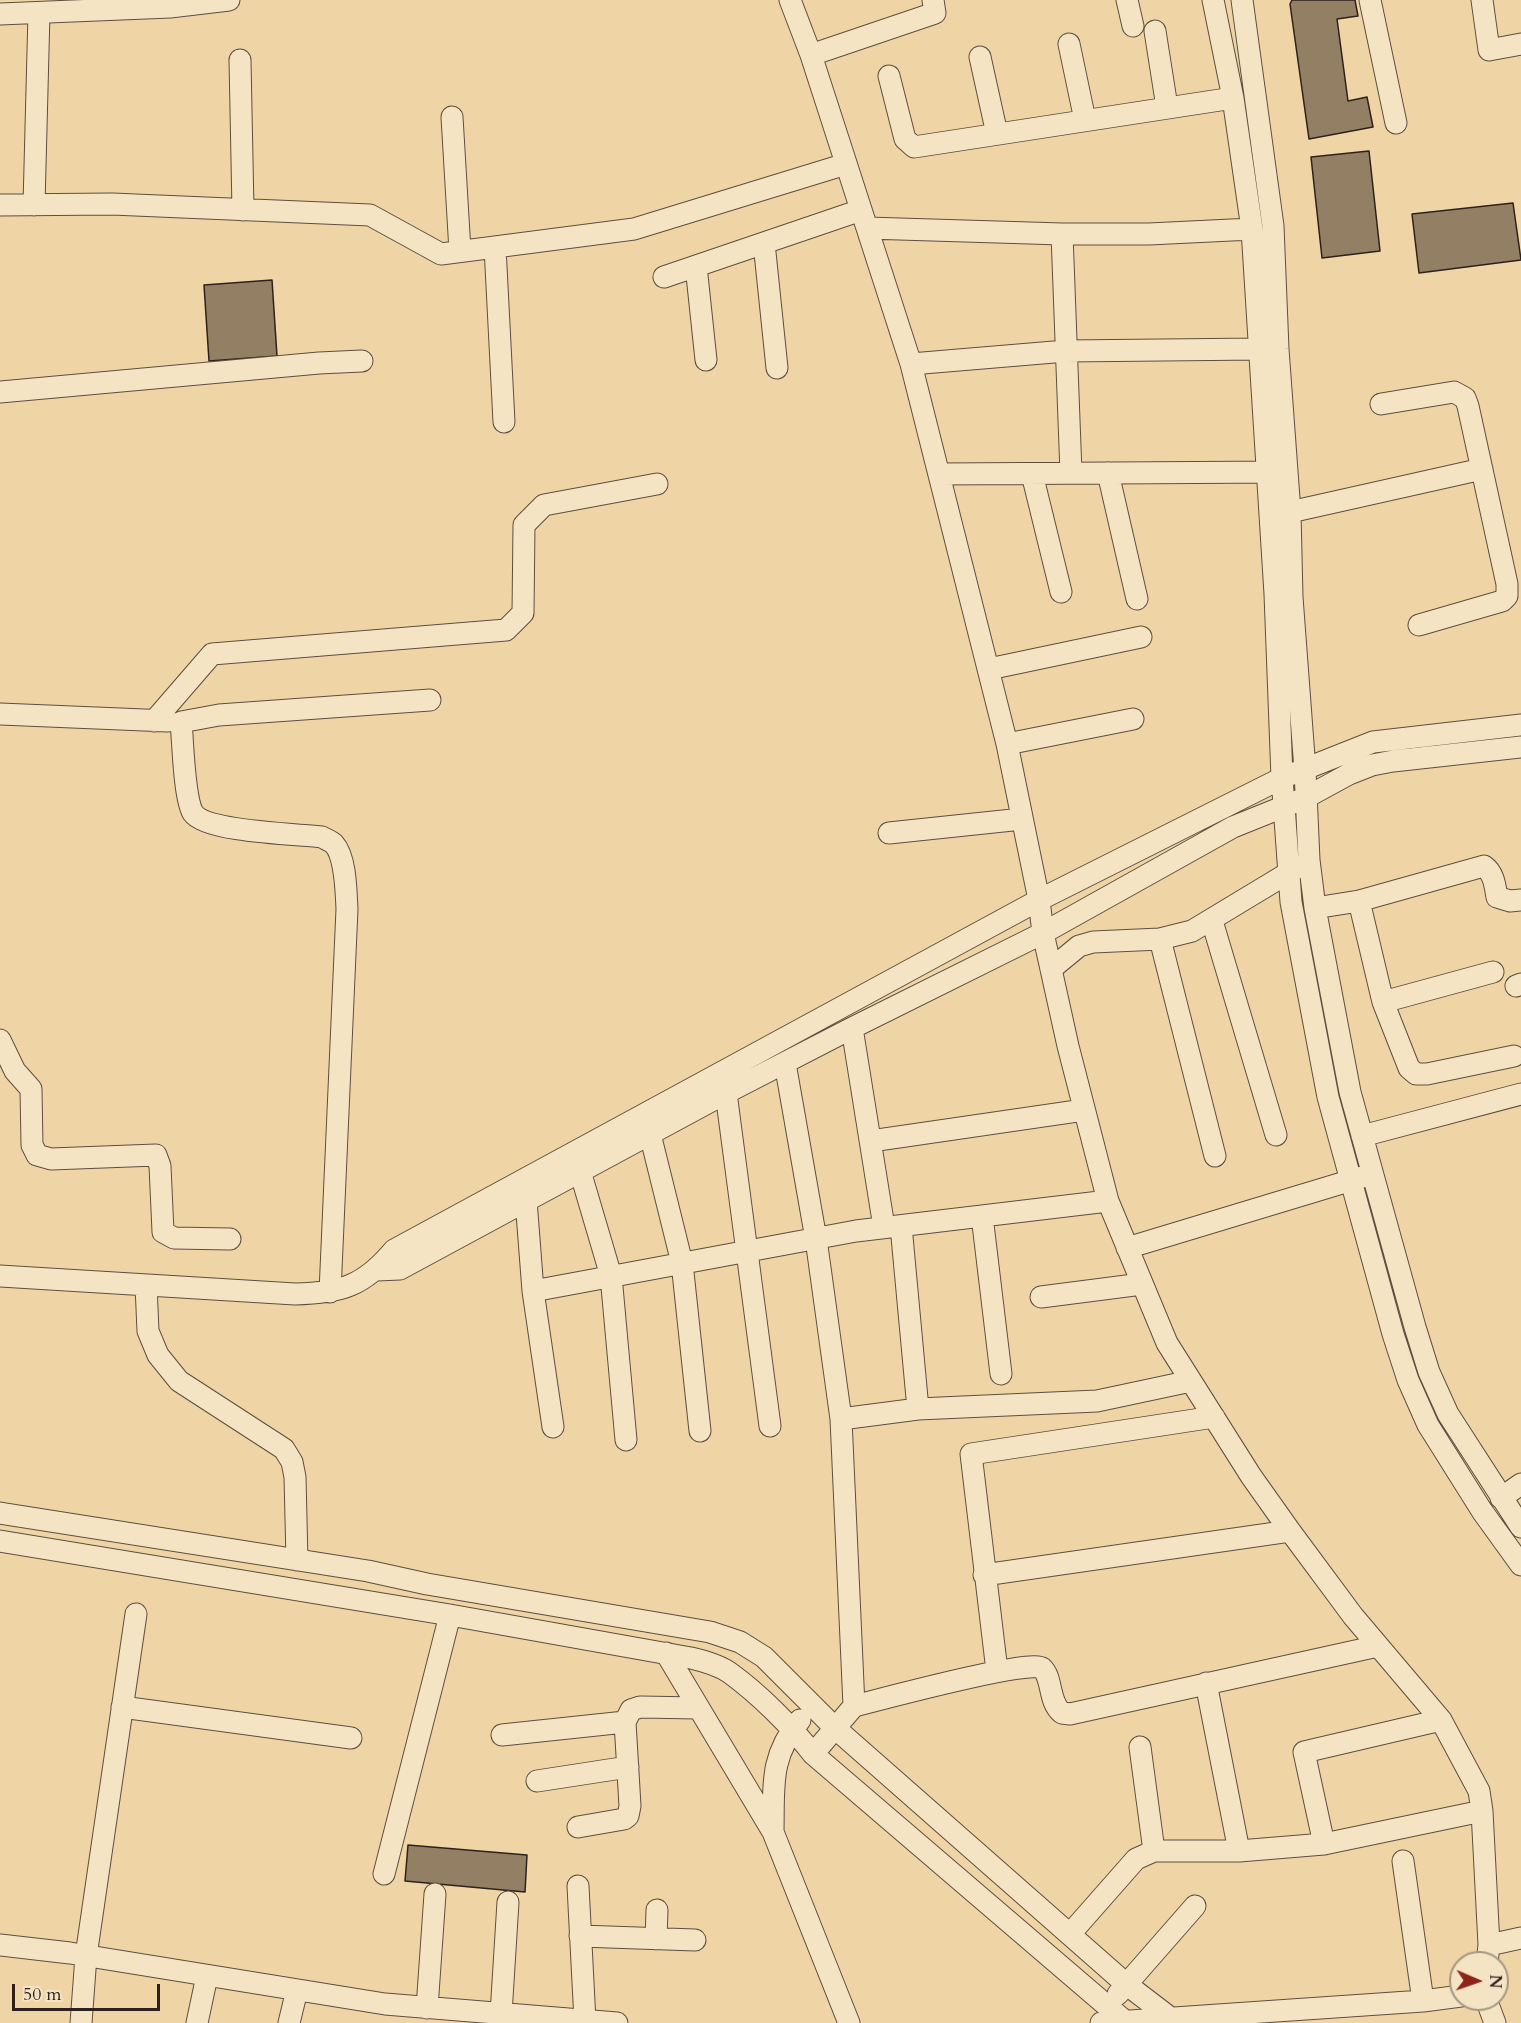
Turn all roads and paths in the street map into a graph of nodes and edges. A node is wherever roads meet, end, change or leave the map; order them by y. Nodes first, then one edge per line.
1 (229, 0) edge
2 (789, 0) edge
3 (933, 0) edge
4 (1127, 0) edge
5 (1213, 0) edge
6 (1242, 0) edge
7 (1370, 0) edge
8 (1482, 0) edge
9 (39, 13) junction
10 (0, 14) edge
11 (1133, 26) dead end
12 (1155, 31) dead end
13 (1069, 44) dead end
14 (1521, 44) edge
15 (811, 55) junction
16 (980, 57) dead end
17 (240, 60) dead end
18 (889, 76) dead end
19 (1233, 98) junction
20 (1167, 107) junction
21 (452, 117) dead end
22 (1085, 120) junction
23 (1396, 123) dead end
24 (997, 134) junction
25 (846, 164) junction
26 (0, 205) edge
27 (34, 205) junction
28 (243, 210) junction
29 (864, 219) junction
30 (1252, 229) junction
31 (1062, 234) junction
32 (764, 243) junction
33 (495, 247) junction
34 (460, 251) junction
35 (696, 266) junction
36 (664, 277) dead end
37 (1259, 349) junction
38 (1066, 351) junction
39 (706, 360) dead end
40 (362, 361) dead end
41 (911, 364) junction
42 (777, 368) dead end
43 (0, 392) edge
44 (1381, 404) dead end
45 (504, 422) dead end
46 (1482, 469) junction
47 (1277, 472) junction
48 (1108, 473) junction
49 (939, 474) junction
50 (1032, 474) junction
51 (1071, 474) junction
52 (657, 484) dead end
53 (1280, 513) junction
54 (1061, 592) dead end
55 (1137, 599) dead end
56 (1419, 625) dead end
57 (1141, 637) dead end
58 (989, 669) junction
59 (430, 700) dead end
60 (0, 714) edge
61 (1133, 719) dead end
62 (154, 721) junction
63 (181, 722) junction
64 (1521, 725) edge
65 (1007, 744) junction
66 (1521, 747) edge
67 (1305, 770) junction
68 (1282, 778) junction
69 (1305, 798) junction
70 (1284, 805) junction
71 (1022, 819) junction
72 (889, 833) dead end
73 (1309, 860) junction
74 (1289, 872) junction
75 (1039, 900) junction
76 (1521, 900) edge
77 (1359, 902) junction
78 (1315, 908) junction
79 (1212, 921) junction
80 (1043, 933) junction
81 (1160, 939) junction
82 (1051, 969) junction
83 (1493, 972) dead end
84 (1383, 1002) junction
85 (852, 1028) junction
86 (0, 1040) edge
87 (1515, 1056) dead end
88 (786, 1063) junction
89 (726, 1093) junction
90 (1521, 1094) edge
91 (1084, 1110) junction
92 (650, 1134) junction
93 (1276, 1135) dead end
94 (1362, 1136) junction
95 (871, 1142) junction
96 (1215, 1156) dead end
97 (580, 1171) junction
98 (1372, 1175) junction
99 (1350, 1181) junction
100 (525, 1200) junction
101 (1108, 1201) junction
102 (982, 1216) junction
103 (893, 1227) junction
104 (230, 1239) dead end
105 (816, 1239) junction
106 (1127, 1248) junction
107 (748, 1252) junction
108 (682, 1263) junction
109 (377, 1270) junction
110 (0, 1276) edge
111 (611, 1276) junction
112 (1142, 1284) junction
113 (146, 1285) junction
114 (533, 1291) junction
115 (330, 1292) junction
116 (1041, 1298) dead end
117 (1001, 1374) dead end
118 (1191, 1381) junction
119 (918, 1409) junction
120 (1214, 1417) junction
121 (841, 1419) junction
122 (770, 1426) dead end
123 (553, 1427) dead end
124 (700, 1431) dead end
125 (626, 1440) dead end
126 (1521, 1484) edge
127 (1501, 1498) junction
128 (0, 1513) edge
129 (1521, 1527) edge
130 (1290, 1531) junction
131 (0, 1541) edge
132 (297, 1560) junction
133 (1521, 1565) edge
134 (984, 1575) junction
135 (136, 1614) dead end
136 (450, 1614) junction
137 (1378, 1646) junction
138 (666, 1653) junction
139 (997, 1671) junction
140 (1206, 1683) junction
141 (812, 1706) junction
142 (854, 1706) junction
143 (122, 1707) junction
144 (699, 1708) junction
145 (1441, 1720) junction
146 (625, 1722) junction
147 (835, 1728) junction
148 (793, 1729) junction
149 (502, 1735) dead end
150 (351, 1738) dead end
151 (1140, 1748) dead end
152 (813, 1754) junction
153 (628, 1767) junction
154 (537, 1781) dead end
155 (1482, 1811) junction
156 (578, 1827) dead end
157 (773, 1832) junction
158 (1324, 1844) junction
159 (1154, 1851) junction
160 (1239, 1851) junction
161 (1403, 1861) dead end
162 (384, 1874) dead end
163 (578, 1886) dead end
164 (435, 1894) dead end
165 (508, 1902) dead end
166 (1195, 1906) dead end
167 (657, 1910) dead end
168 (1070, 1934) junction
169 (580, 1936) junction
170 (1521, 1938) edge
171 (656, 1939) junction
172 (695, 1940) dead end
173 (0, 1945) edge
174 (1488, 1951) edge
175 (1494, 1951) edge
176 (86, 1956) junction
177 (207, 1976) junction
178 (1126, 1984) junction
179 (297, 1990) junction
180 (1449, 1998) edge
181 (1423, 2001) junction
182 (427, 2008) junction
183 (1104, 2015) edge
184 (508, 2017) edge
185 (1174, 2020) edge
186 (592, 2022) edge
187 (1126, 2022) edge
188 (81, 2023) edge
189 (197, 2023) edge
190 (289, 2023) edge
191 (618, 2023) edge
192 (849, 2023) edge

1 - 9 street
2 - 15 street
3 - 15 street
4 - 11 street
5 - 19 street
6 - 47 street
7 - 23 street
8 - 14 street
9 - 10 street
9 - 27 street
12 - 20 street
13 - 22 street
15 - 25 street
16 - 24 street
17 - 28 street
18 - 24 street
19 - 20 street
19 - 30 street
20 - 22 street
21 - 34 street
22 - 24 street
25 - 29 street
25 - 33 street
26 - 27 street
27 - 28 street
28 - 34 street
29 - 31 street
29 - 32 street
29 - 41 street
30 - 31 street
30 - 37 street
31 - 38 street
32 - 35 street
32 - 42 street
33 - 34 street
33 - 45 street
35 - 36 street
35 - 39 street
37 - 38 street
37 - 47 street
38 - 41 street
38 - 51 street
40 - 43 street
41 - 49 street
44 - 46 street
46 - 53 street
46 - 56 street
47 - 48 street
47 - 53 street
48 - 51 street
48 - 55 street
49 - 50 street
49 - 58 street
50 - 51 street
50 - 54 street
52 - 62 street
53 - 67 street
53 - 68 street
57 - 58 street
58 - 65 street
59 - 63 street
60 - 62 street
61 - 65 street
62 - 63 street
63 - 115 street
64 - 67 street
65 - 71 street
66 - 69 street
67 - 68 street
67 - 69 street
68 - 70 street
68 - 75 street
69 - 70 street
69 - 73 street
70 - 74 street
70 - 80 street
71 - 72 street
71 - 75 street
73 - 74 street
73 - 78 street
74 - 79 street
74 - 99 street
75 - 80 street
75 - 109 street
76 - 77 street
77 - 78 street
77 - 84 street
78 - 94 street
79 - 81 street
79 - 93 street
80 - 82 street
80 - 85 street
81 - 82 street
81 - 96 street
82 - 91 street
83 - 84 street
84 - 87 street
85 - 88 street
85 - 95 street
86 - 104 street
88 - 89 street
88 - 105 street
89 - 92 street
89 - 107 street
90 - 94 street
91 - 95 street
91 - 101 street
92 - 97 street
92 - 108 street
94 - 98 street
95 - 103 street
97 - 100 street
97 - 111 street
98 - 99 street
98 - 127 street
99 - 106 street
99 - 133 street
100 - 109 street
100 - 114 street
101 - 102 street
101 - 106 street
102 - 103 street
102 - 117 street
103 - 105 street
103 - 119 street
105 - 107 street
105 - 121 street
106 - 112 street
107 - 108 street
107 - 122 street
108 - 111 street
108 - 124 street
109 - 115 street
110 - 113 street
111 - 114 street
111 - 125 street
112 - 116 street
112 - 118 street
113 - 115 street
113 - 132 street
114 - 123 street
118 - 119 street
118 - 120 street
119 - 121 street
120 - 130 street
120 - 134 street
121 - 142 street
126 - 127 street
127 - 129 street
128 - 132 street
130 - 134 street
130 - 137 street
131 - 136 street
132 - 141 street
134 - 139 street
135 - 143 street
136 - 138 street
136 - 162 street
137 - 140 street
137 - 145 street
138 - 144 street
138 - 148 street
139 - 140 street
139 - 142 street
140 - 160 street
141 - 147 street
141 - 148 street
142 - 147 street
143 - 150 street
143 - 176 street
144 - 146 street
144 - 157 street
145 - 155 street
145 - 158 street
146 - 149 street
146 - 153 street
147 - 152 street
147 - 168 street
148 - 152 street
148 - 157 street
151 - 159 street
152 - 183 street
153 - 154 street
153 - 156 street
155 - 158 street
155 - 174 street
157 - 192 street
158 - 160 street
159 - 160 street
159 - 168 street
161 - 181 street
163 - 169 street
164 - 182 street
165 - 184 street
166 - 178 street
167 - 171 street
168 - 178 street
169 - 171 street
169 - 186 street
170 - 175 street
171 - 172 street
173 - 176 street
176 - 177 street
176 - 188 street
177 - 179 street
177 - 189 street
178 - 183 street
178 - 185 street
179 - 182 street
179 - 190 street
180 - 181 street
181 - 185 street
182 - 184 street
183 - 187 street
184 - 186 street
185 - 187 street
186 - 191 street

